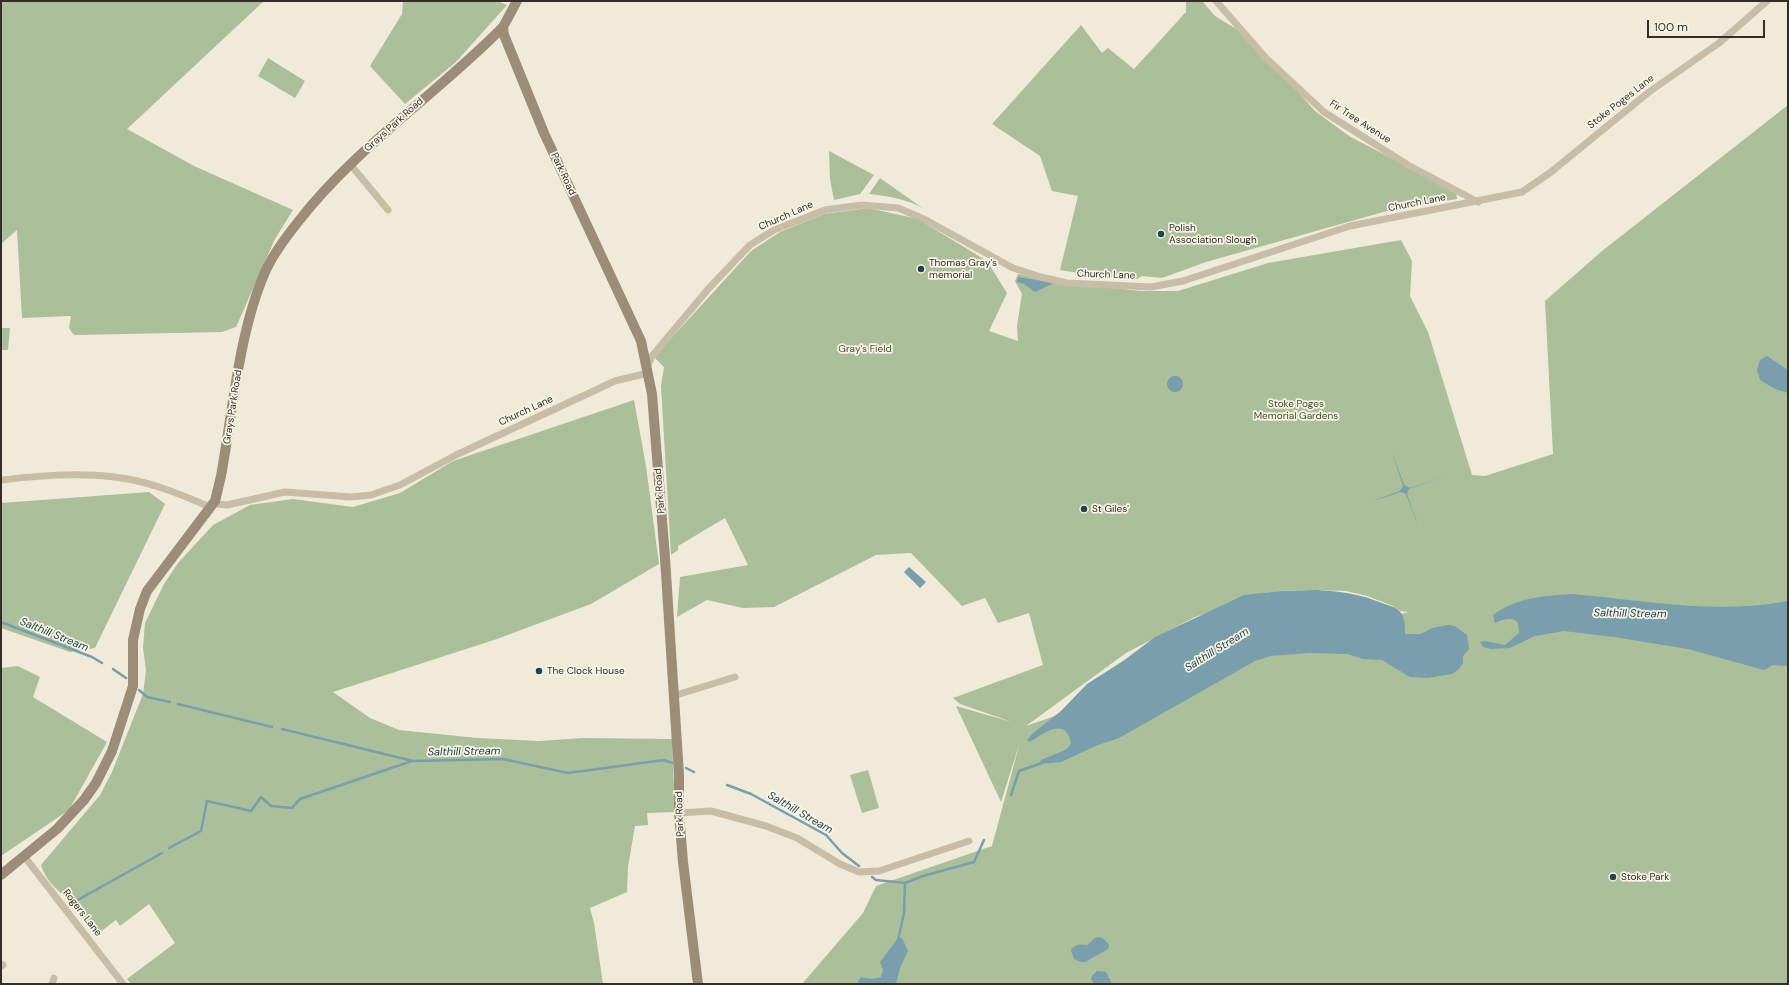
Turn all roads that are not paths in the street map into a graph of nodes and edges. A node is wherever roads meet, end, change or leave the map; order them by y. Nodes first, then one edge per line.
1 (518, 1) edge
2 (1216, 1) edge
3 (1767, 1) edge
4 (503, 27) junction
5 (350, 164) junction
6 (1478, 202) junction
7 (388, 210) dead end
8 (647, 369) junction
9 (1, 480) edge
10 (212, 504) junction
11 (735, 677) dead end
12 (673, 696) junction
13 (679, 813) junction
14 (968, 841) dead end
15 (24, 856) junction
16 (1, 875) edge
17 (123, 984) edge
18 (698, 984) edge

1 - 4 main road, Grays Park Road
2 - 6 street, Fir Tree Avenue
3 - 6 street, Stoke Poges Lane
4 - 5 main road, Grays Park Road
4 - 8 main road, Park Road
5 - 7 street
5 - 10 main road, Grays Park Road
6 - 8 street, Church Lane
8 - 10 street, Church Lane
8 - 12 main road, Park Road
9 - 10 street, Church Lane
10 - 15 main road, Grays Park Road
11 - 12 street
12 - 13 main road, Park Road
13 - 14 street
13 - 18 main road, Park Road
15 - 16 main road, Grays Park Road
15 - 17 street, Rogers Lane

